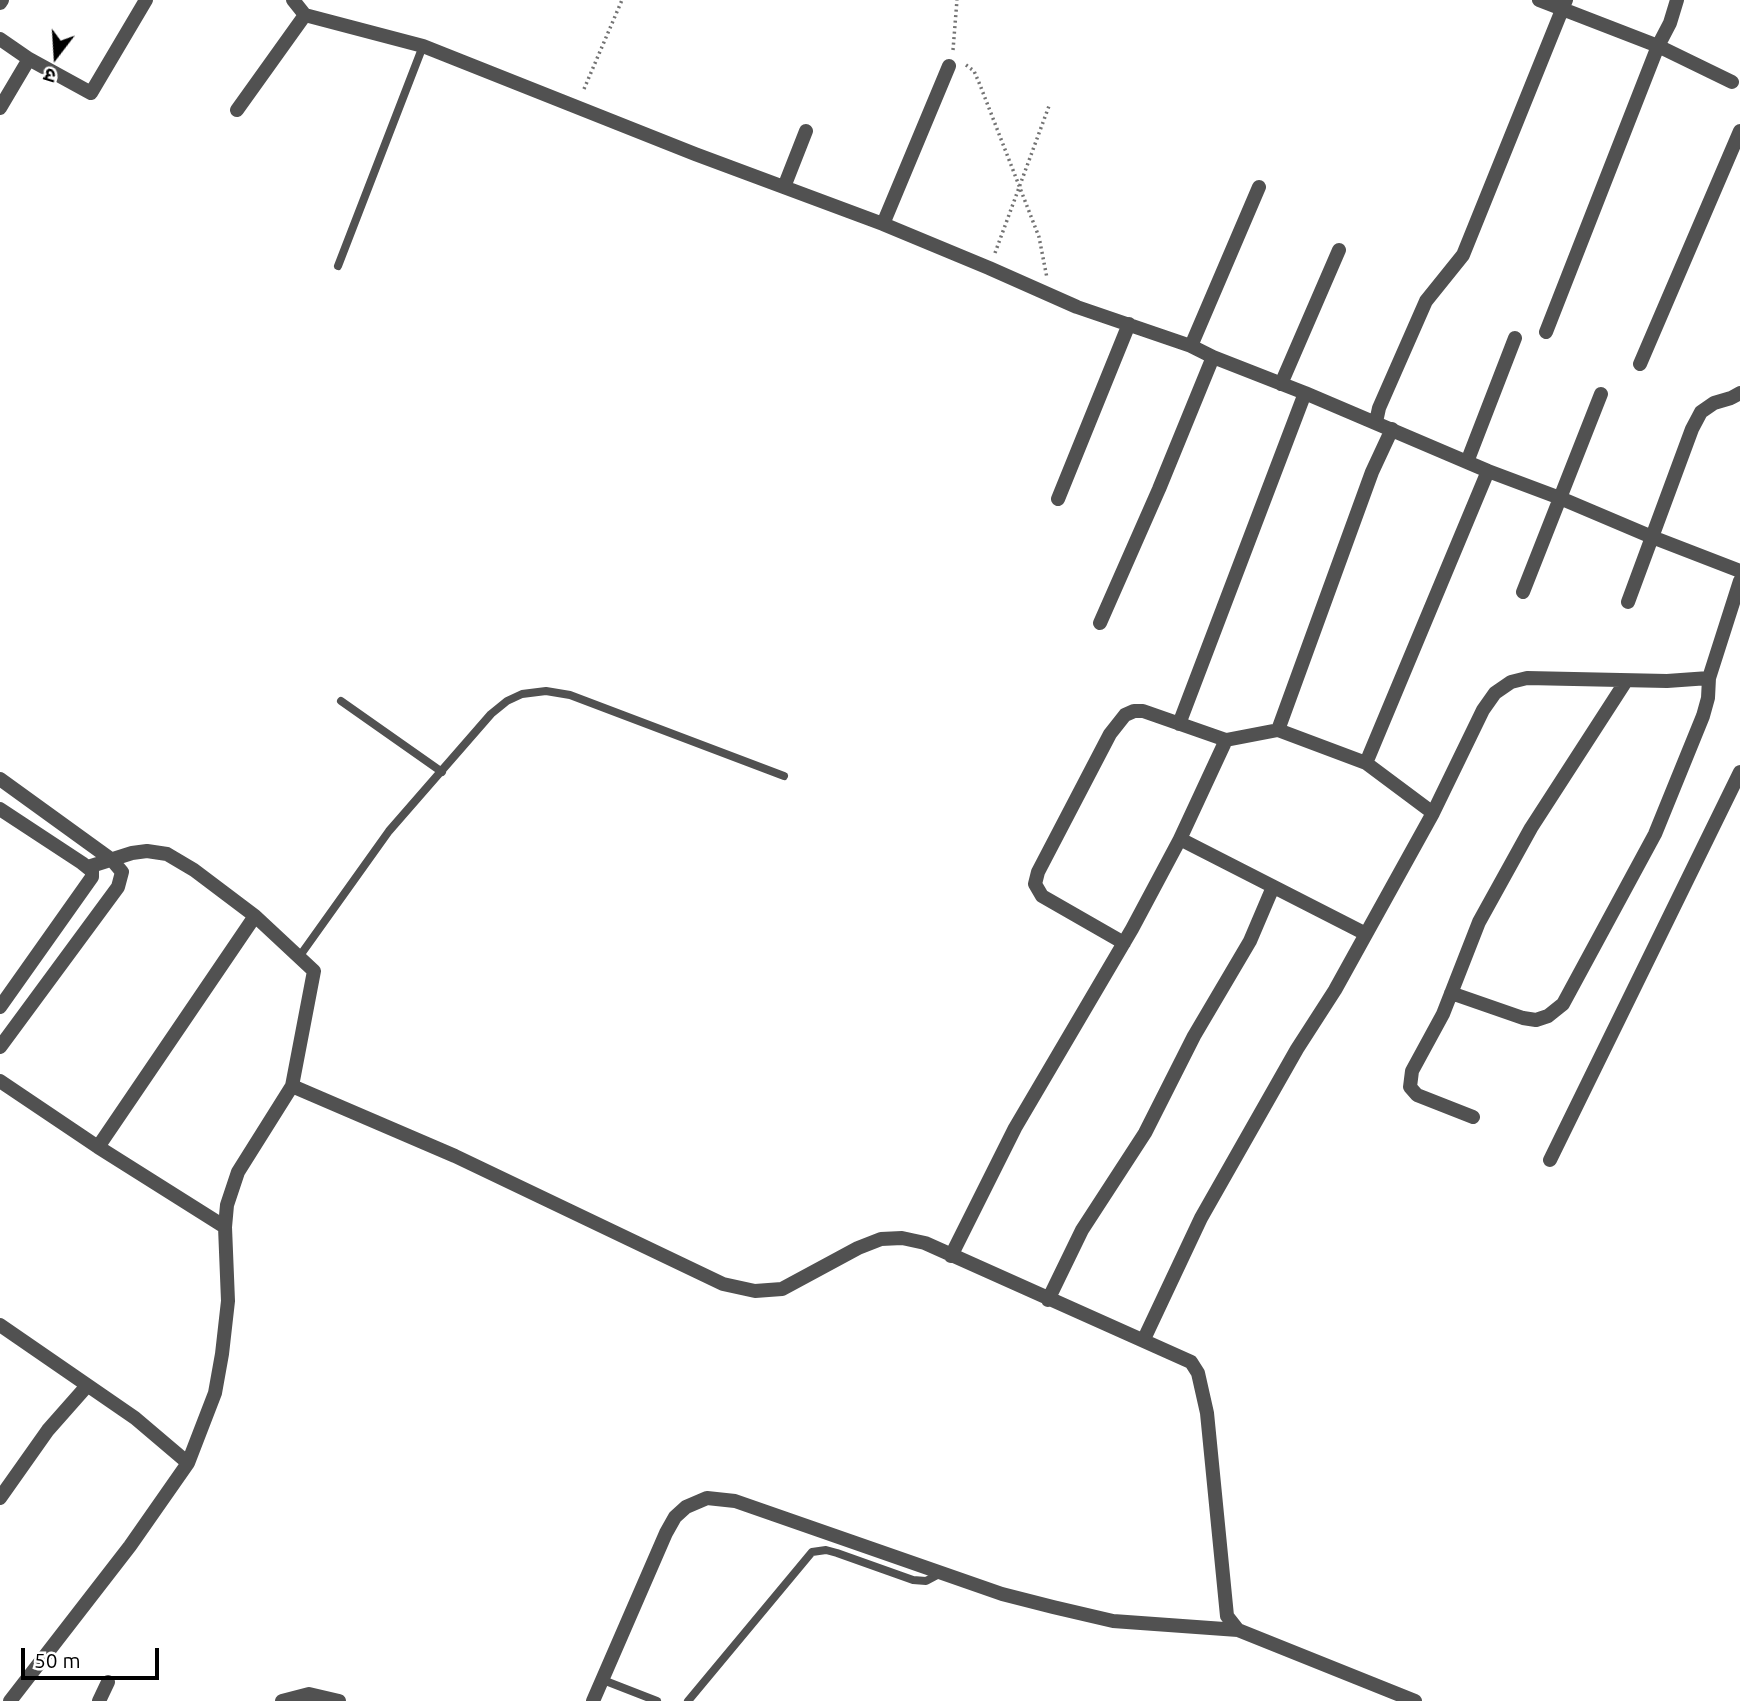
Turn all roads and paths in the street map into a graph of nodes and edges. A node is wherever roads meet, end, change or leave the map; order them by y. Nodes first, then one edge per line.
1 (146, 0) edge
2 (293, 0) edge
3 (622, 0) edge
4 (957, 0) edge
5 (1539, 0) edge
6 (1677, 0) edge
7 (1564, 5) edge
8 (305, 15) junction
9 (0, 39) edge
10 (423, 46) junction
11 (1658, 46) junction
12 (29, 59) junction
13 (950, 63) junction
14 (1737, 80) edge
15 (584, 89) dead end
16 (1049, 106) dead end
17 (0, 108) edge
18 (237, 110) dead end
19 (806, 131) dead end
20 (1740, 131) edge
21 (1019, 186) junction
22 (784, 187) junction
23 (1259, 187) dead end
24 (883, 224) junction
25 (1339, 250) dead end
26 (338, 266) dead end
27 (989, 268) junction
28 (1051, 295) junction
29 (1129, 324) junction
30 (1546, 332) dead end
31 (1515, 338) dead end
32 (1191, 346) junction
33 (1213, 358) junction
34 (1640, 364) dead end
35 (1281, 384) junction
36 (1305, 393) junction
37 (1740, 393) edge
38 (1601, 394) dead end
39 (1376, 422) junction
40 (1392, 429) junction
41 (1467, 462) junction
42 (1488, 471) junction
43 (1560, 498) junction
44 (1058, 499) dead end
45 (1652, 537) junction
46 (1740, 570) edge
47 (1740, 581) edge
48 (1523, 592) dead end
49 (1628, 602) dead end
50 (1100, 623) dead end
51 (1709, 678) junction
52 (1626, 681) junction
53 (341, 701) dead end
54 (1179, 724) junction
55 (1278, 730) junction
56 (1226, 740) junction
57 (1366, 763) junction
58 (442, 772) junction
59 (1740, 772) edge
60 (784, 776) dead end
61 (0, 779) edge
62 (0, 809) edge
63 (1433, 813) junction
64 (1180, 839) junction
65 (112, 860) junction
66 (88, 867) junction
67 (1273, 887) junction
68 (255, 916) junction
69 (1366, 934) junction
70 (1124, 943) junction
71 (299, 957) junction
72 (1451, 993) junction
73 (1, 1005) edge
74 (21, 1018) junction
75 (0, 1047) edge
76 (0, 1081) edge
77 (292, 1086) junction
78 (1473, 1117) dead end
79 (98, 1147) junction
80 (1550, 1160) dead end
81 (225, 1227) junction
82 (951, 1255) junction
83 (1048, 1300) junction
84 (0, 1325) edge
85 (1144, 1339) junction
86 (86, 1387) junction
87 (188, 1462) junction
88 (0, 1499) edge
89 (943, 1572) junction
90 (1238, 1630) junction
91 (603, 1680) junction
92 (108, 1682) dead end
93 (10, 1701) edge
94 (99, 1701) edge
95 (282, 1701) edge
96 (339, 1701) edge
97 (593, 1701) edge
98 (657, 1701) edge
99 (688, 1701) edge
100 (1415, 1701) edge

1 - 12 street
2 - 8 street
3 - 15 path
4 - 13 path
5 - 7 street
6 - 11 street
7 - 11 street
7 - 39 street
8 - 10 street
8 - 18 street
9 - 12 street
10 - 22 street
10 - 26 lane
11 - 14 street
11 - 30 street
12 - 17 street
13 - 21 path
13 - 24 street
16 - 21 path
19 - 22 street
20 - 34 street
21 - 27 path
21 - 28 path
22 - 24 street
23 - 32 street
24 - 27 street
25 - 35 street
27 - 28 street
28 - 29 street
29 - 32 street
29 - 44 street
31 - 41 street
32 - 33 street
33 - 35 street
33 - 50 street
35 - 36 street
36 - 39 street
36 - 54 street
37 - 45 street
38 - 43 street
39 - 40 street
40 - 41 street
40 - 55 street
41 - 42 street
42 - 43 street
42 - 57 street
43 - 45 street
43 - 48 street
45 - 46 street
45 - 49 street
47 - 51 street
51 - 52 street
51 - 72 street
52 - 63 street
52 - 72 street
53 - 58 lane
54 - 56 street
54 - 70 street
55 - 56 street
55 - 57 street
56 - 64 street
57 - 63 street
58 - 60 lane
58 - 71 lane
59 - 80 street
61 - 65 street
62 - 66 street
63 - 69 street
64 - 67 street
64 - 70 street
65 - 66 street
65 - 68 street
65 - 74 street
66 - 73 street
67 - 69 street
67 - 83 street
68 - 71 street
68 - 79 street
69 - 85 street
70 - 82 street
71 - 77 street
72 - 78 street
73 - 74 street
74 - 75 street
76 - 79 street
77 - 81 street
77 - 82 street
79 - 81 street
81 - 87 street
82 - 83 street
83 - 85 street
84 - 86 street
85 - 90 street
86 - 87 street
86 - 88 street
87 - 93 street
89 - 90 street
89 - 91 street
89 - 99 lane
90 - 100 street
91 - 97 street
91 - 98 lane
92 - 94 street
95 - 96 street

